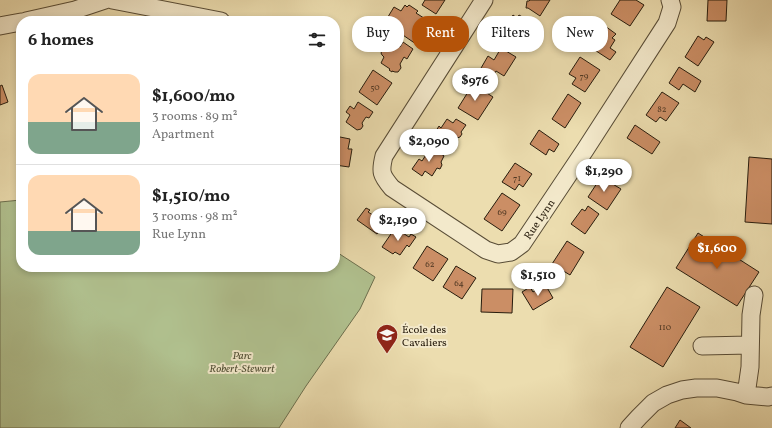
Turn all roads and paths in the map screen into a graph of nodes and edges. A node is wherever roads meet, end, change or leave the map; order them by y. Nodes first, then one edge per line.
1 (105, 0) edge
2 (112, 0) edge
3 (484, 0) edge
4 (670, 0) edge
5 (48, 16) edge
6 (195, 16) edge
7 (16, 23) edge
8 (0, 26) edge
9 (754, 295) dead end
10 (750, 345) junction
11 (702, 346) dead end
12 (746, 395) junction
13 (772, 396) edge
14 (629, 428) edge

1 - 5 street
2 - 6 street
3 - 4 street, Rue Lynn
7 - 8 street
9 - 10 street
10 - 11 street
10 - 12 street
12 - 13 street
12 - 14 street

